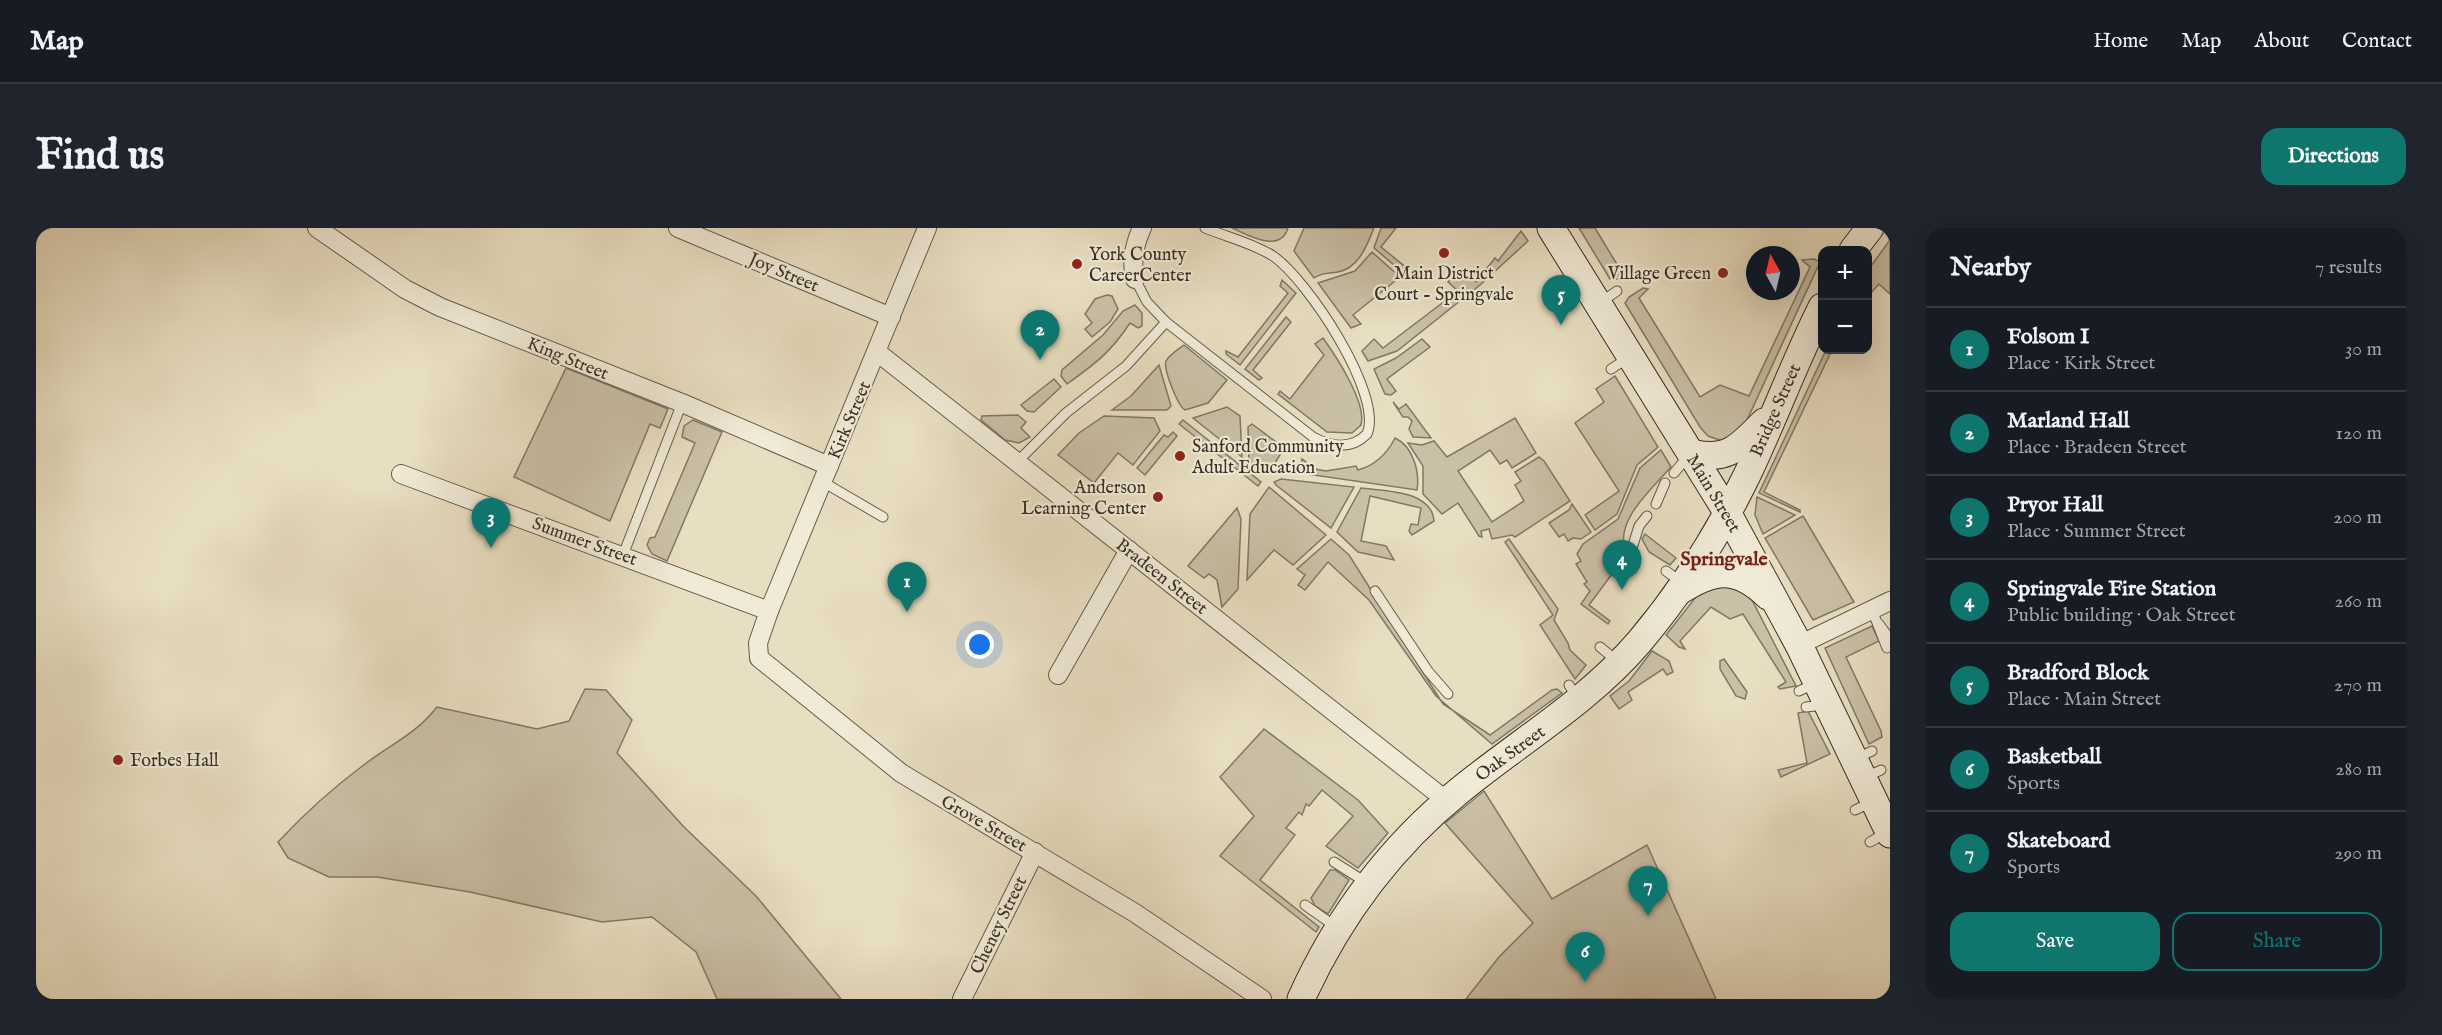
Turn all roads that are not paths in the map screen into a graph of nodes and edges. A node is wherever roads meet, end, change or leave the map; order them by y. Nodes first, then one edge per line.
1 (317, 228) edge
2 (678, 228) edge
3 (927, 228) edge
4 (1142, 228) edge
5 (1204, 228) edge
6 (1551, 228) edge
7 (1870, 228) edge
8 (1856, 246) edge
9 (1135, 279) joint
10 (1818, 316) edge
11 (891, 317) junction
12 (1166, 322) junction
13 (877, 352) junction
14 (682, 403) junction
15 (1775, 411) junction
16 (1017, 462) junction
17 (1683, 463) junction
18 (401, 474) dead end
19 (826, 474) junction
20 (1665, 483) dead end
21 (1656, 504) dead end
22 (1726, 512) junction
23 (1647, 516) dead end
24 (883, 518) dead end
25 (1633, 544) dead end
26 (1129, 550) junction
27 (623, 555) junction
28 (1675, 582) junction
29 (1375, 591) dead end
30 (1778, 606) junction
31 (1878, 607) edge
32 (769, 611) junction
33 (1888, 644) edge
34 (1799, 645) junction
35 (1058, 675) dead end
36 (1448, 694) dead end
37 (1447, 801) junction
38 (1875, 801) edge
39 (1035, 852) junction
40 (1334, 862) dead end
41 (1367, 883) junction
42 (1305, 904) dead end
43 (1338, 928) junction
44 (962, 999) edge
45 (1263, 999) edge
46 (1301, 999) edge

1 - 14 street, King Street
2 - 11 street, Joy Street
3 - 11 street, Kirk Street
4 - 9 street
5 - 12 lane
6 - 17 main road, Main Street
7 - 8 main road
9 - 12 lane
10 - 15 main road, Bridge Street
11 - 13 street, Kirk Street
12 - 16 lane
13 - 16 street, Bradeen Street
13 - 19 street, Kirk Street
14 - 19 street, King Street
14 - 27 lane
15 - 17 main road
15 - 22 main road, Bridge Street
16 - 26 street, Bradeen Street
17 - 22 main road, Main Street
18 - 27 street, Summer Street
19 - 24 lane
19 - 32 street, Kirk Street
20 - 21 lane
22 - 28 main road, Oak Street
22 - 30 main road, Main Street
23 - 25 lane
26 - 35 street
26 - 37 street, Bradeen Street
27 - 32 street, Summer Street
28 - 30 main road
28 - 37 main road, Oak Street
29 - 36 lane
30 - 34 main road, Main Street
31 - 33 lane
31 - 34 street
32 - 39 street, Grove Street
34 - 38 main road, Main Street
37 - 41 main road, Oak Street
39 - 44 street, Cheney Street
39 - 45 street, Grove Street
40 - 41 lane
41 - 43 main road, Oak Street
42 - 43 lane
43 - 46 main road, Oak Street

